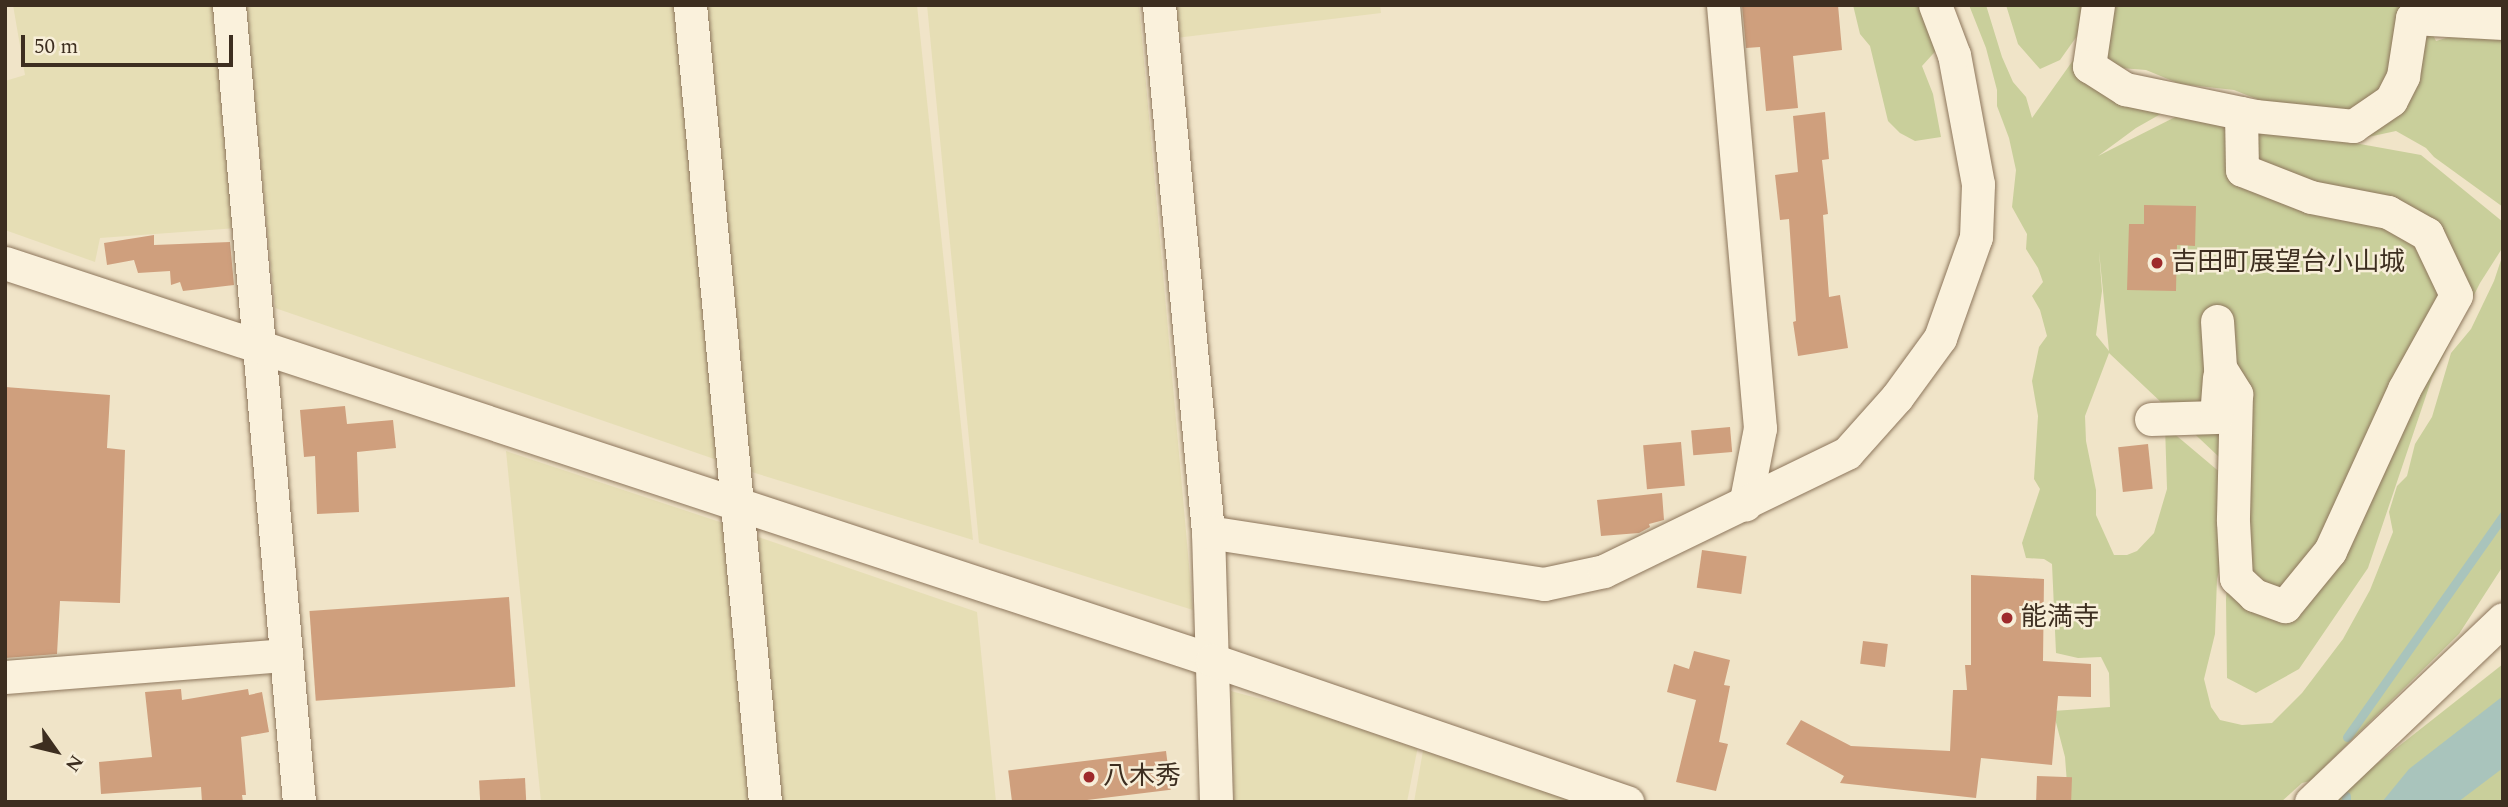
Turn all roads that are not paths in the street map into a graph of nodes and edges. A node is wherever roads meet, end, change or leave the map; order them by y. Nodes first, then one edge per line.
1 (229, 5) edge
2 (690, 5) edge
3 (1159, 5) edge
4 (1723, 5) edge
5 (1935, 5) edge
6 (2098, 5) edge
7 (2503, 23) edge
8 (2241, 113) junction
9 (5, 263) edge
10 (2217, 321) dead end
11 (258, 345) junction
12 (2220, 368) junction
13 (2151, 419) dead end
14 (737, 505) junction
15 (1745, 505) junction
16 (1208, 532) junction
17 (2501, 617) edge
18 (286, 655) junction
19 (1212, 660) junction
20 (5, 677) edge
21 (299, 802) edge
22 (765, 802) edge
23 (1216, 802) edge
24 (1627, 802) edge
25 (2311, 802) edge

1 - 11 street
2 - 14 street
3 - 16 street
4 - 15 street
5 - 15 street
6 - 8 street
7 - 8 street
8 - 12 street
9 - 11 street
10 - 12 street
11 - 14 street
11 - 18 street
12 - 13 street
14 - 19 street
14 - 22 street
15 - 16 street
16 - 19 street
17 - 25 street
18 - 20 street
18 - 21 street
19 - 23 street
19 - 24 street

